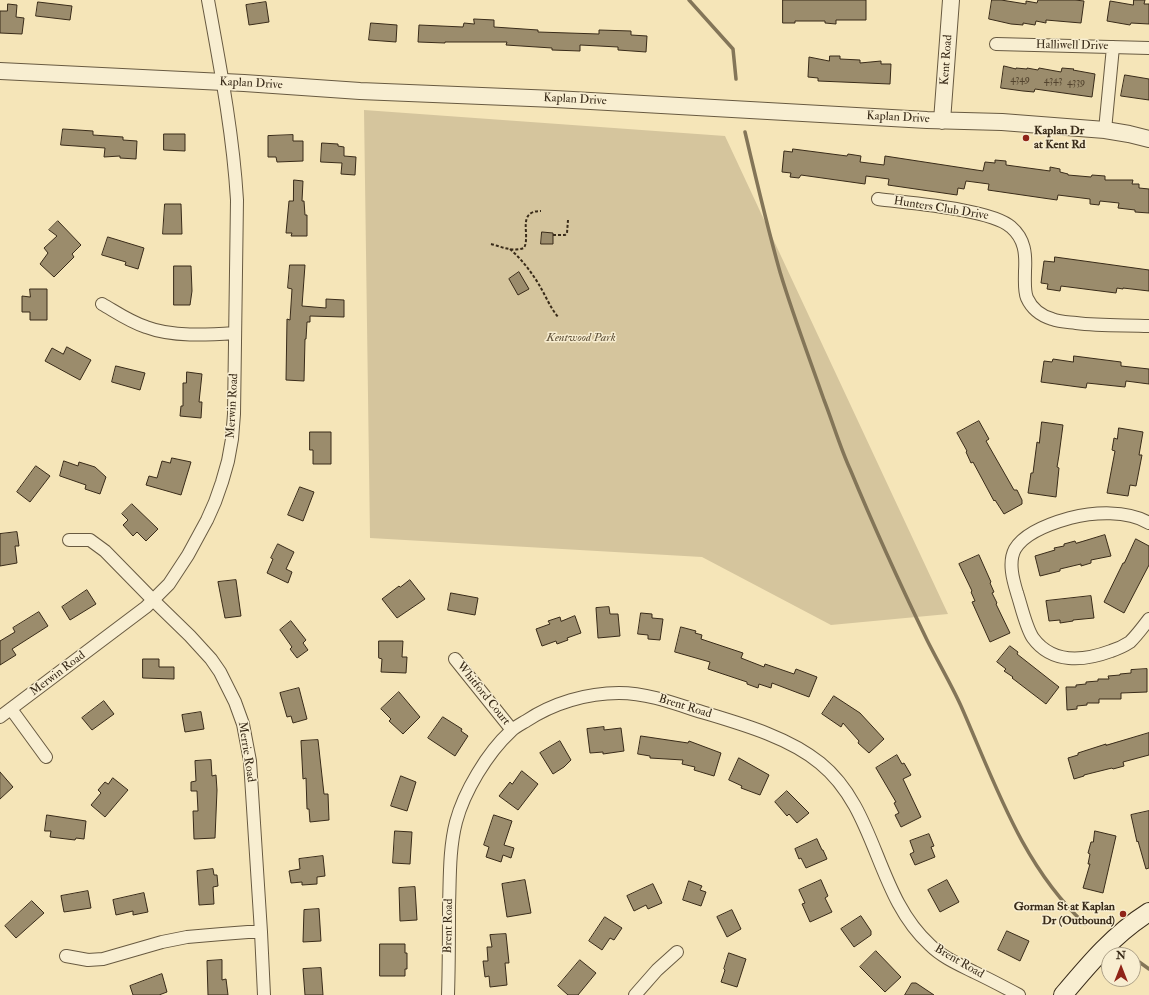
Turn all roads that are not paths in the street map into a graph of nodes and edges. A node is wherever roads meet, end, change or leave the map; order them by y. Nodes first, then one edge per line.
1 (208, 0) edge
2 (951, 0) edge
3 (996, 44) dead end
4 (1113, 47) junction
5 (1149, 48) edge
6 (0, 71) edge
7 (223, 82) junction
8 (942, 121) junction
9 (1104, 130) junction
10 (1149, 138) edge
11 (878, 199) dead end
12 (102, 304) dead end
13 (1149, 326) edge
14 (235, 333) junction
15 (1149, 523) edge
16 (69, 540) dead end
17 (153, 600) junction
18 (1149, 619) edge
19 (455, 659) dead end
20 (11, 709) junction
21 (0, 717) edge
22 (512, 730) junction
23 (46, 757) dead end
24 (1149, 912) edge
25 (261, 932) junction
26 (677, 952) dead end
27 (66, 956) dead end
28 (264, 995) edge
29 (448, 995) edge
30 (635, 995) edge
31 (1019, 995) edge
32 (1063, 995) edge

1 - 7 street, Merwin Road
2 - 8 street, Kent Road
3 - 4 street, Halliwell Drive
4 - 5 street, Halliwell Drive
4 - 9 street
6 - 7 street, Kaplan Drive
7 - 8 street, Kaplan Drive
7 - 14 street, Merwin Road
8 - 9 street, Kaplan Drive
9 - 10 street, Kaplan Drive
11 - 13 street, Hunters Club Drive
12 - 14 street
14 - 17 street, Merwin Road
15 - 18 street
16 - 17 street, Merrie Road
17 - 20 street, Merwin Road
17 - 25 street, Merrie Road
19 - 22 street, Whitford Court
20 - 21 street, Merwin Road
20 - 23 street
22 - 29 street, Brent Road
22 - 31 street, Brent Road
24 - 32 main road
25 - 27 street
25 - 28 street, Merrie Road
26 - 30 street

